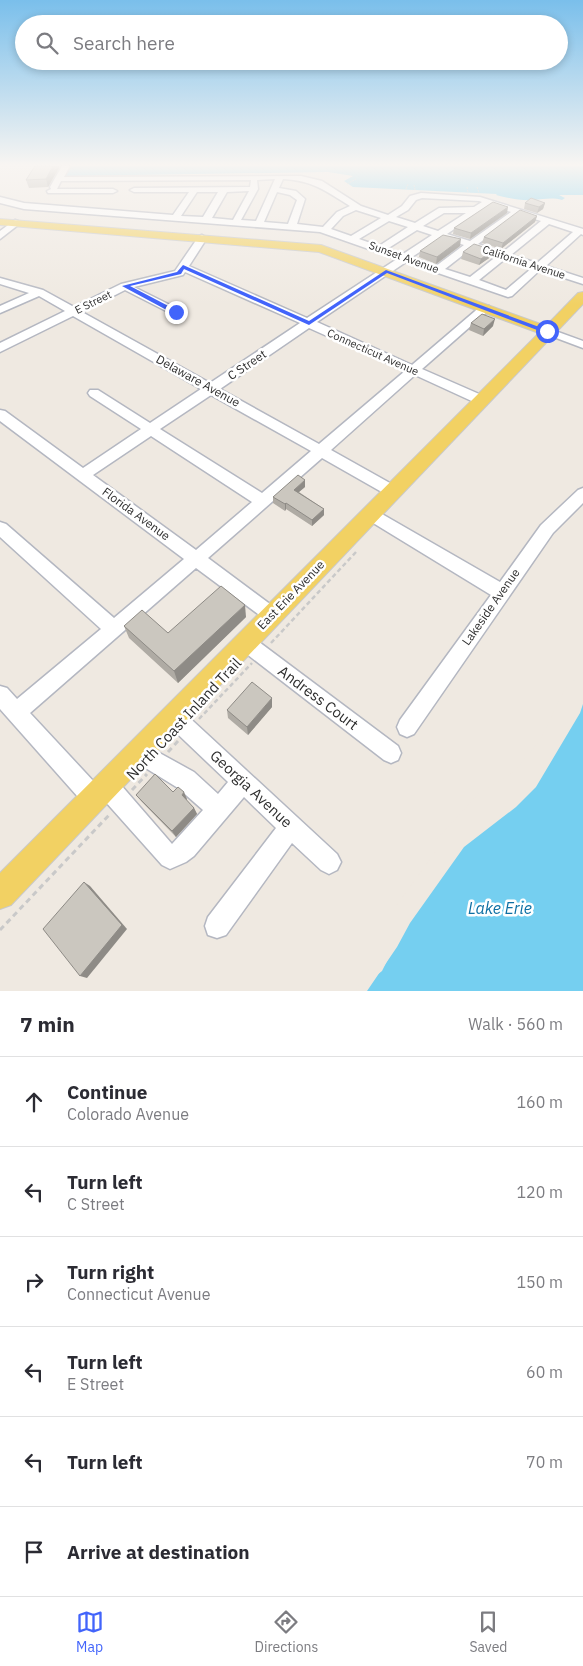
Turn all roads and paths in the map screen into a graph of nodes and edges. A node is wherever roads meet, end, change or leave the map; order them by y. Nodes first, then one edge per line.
1 (108, 212) edge
2 (140, 212) edge
3 (149, 212) edge
4 (179, 212) edge
5 (211, 212) edge
6 (241, 212) edge
7 (264, 212) edge
8 (297, 212) edge
9 (344, 212) edge
10 (371, 212) edge
11 (398, 212) edge
12 (438, 212) edge
13 (474, 212) edge
14 (515, 212) edge
15 (520, 212) edge
16 (116, 213) joint
17 (176, 217) junction
18 (389, 218) junction
19 (206, 220) junction
20 (0, 222) edge
21 (236, 222) junction
22 (546, 222) junction
23 (15, 223) junction
24 (259, 224) junction
25 (292, 226) junction
26 (415, 226) junction
27 (325, 230) junction
28 (581, 232) edge
29 (440, 234) junction
30 (0, 236) edge
31 (202, 238) junction
32 (353, 239) junction
33 (472, 244) junction
34 (380, 249) junction
35 (504, 255) junction
36 (406, 258) junction
37 (183, 267) junction
38 (539, 267) junction
39 (438, 269) junction
40 (386, 271) junction
41 (0, 281) edge
42 (472, 281) junction
43 (583, 281) edge
44 (125, 286) junction
45 (39, 292) junction
46 (583, 296) edge
47 (485, 308) junction
48 (0, 310) edge
49 (73, 311) junction
50 (176, 312) dead end
51 (309, 323) junction
52 (547, 331) junction
53 (583, 345) edge
54 (0, 348) edge
55 (413, 370) junction
56 (211, 389) junction
57 (94, 393) dead end
58 (480, 400) junction
59 (0, 414) edge
60 (152, 429) junction
61 (320, 450) junction
62 (83, 475) junction
63 (392, 491) junction
64 (583, 494) edge
65 (262, 501) junction
66 (370, 514) junction
67 (0, 528) edge
68 (357, 551) dead end
69 (196, 559) junction
70 (501, 592) junction
71 (272, 615) junction
72 (114, 629) junction
73 (253, 648) junction
74 (6, 705) edge
75 (180, 724) junction
76 (407, 727) dead end
77 (138, 752) junction
78 (391, 753) dead end
79 (156, 764) junction
80 (243, 781) junction
81 (100, 791) junction
82 (120, 802) junction
83 (218, 809) junction
84 (291, 826) junction
85 (329, 862) dead end
86 (0, 894) edge
87 (217, 926) dead end
88 (0, 930) edge

1 - 16 street, Sunset Avenue
2 - 16 street, Sunset Avenue
3 - 17 street, Sunset Avenue
4 - 17 street
5 - 19 street
6 - 21 street
7 - 24 street
8 - 25 street
9 - 27 street
10 - 18 street, California Avenue
11 - 18 street
12 - 26 street
13 - 29 street, C Street
14 - 33 street
15 - 22 street
17 - 19 street, Sunset Avenue
18 - 26 street, California Avenue
18 - 32 street
19 - 21 street, Sunset Avenue
20 - 23 main road
21 - 24 street, Sunset Avenue
22 - 28 street
22 - 35 street
23 - 30 street
23 - 31 main road
24 - 25 street, Sunset Avenue
25 - 27 street, Sunset Avenue
26 - 29 street, California Avenue
26 - 34 street
27 - 32 street, Sunset Avenue
28 - 38 street
29 - 33 street, California Avenue
29 - 36 street, C Street
31 - 37 street
31 - 40 main road
32 - 34 street, Sunset Avenue
33 - 35 street, California Avenue
33 - 39 street
34 - 36 street, Sunset Avenue
35 - 38 street, California Avenue
35 - 42 street
36 - 39 street, Sunset Avenue
36 - 40 street, C Street
37 - 44 street, E Street
37 - 51 street, Connecticut Avenue
38 - 42 street, Sunset Avenue
38 - 43 street, California Avenue
39 - 42 street, Sunset Avenue
40 - 47 main road
40 - 51 street, C Street
41 - 45 street, Delaware Avenue
44 - 49 street, E Street
44 - 50 street
45 - 48 street
45 - 49 street, Delaware Avenue
46 - 52 main road, East Erie Avenue
47 - 52 main road
47 - 55 street
49 - 54 street, E Street
49 - 56 street, Delaware Avenue
51 - 55 street, Connecticut Avenue
51 - 56 street, C Street
52 - 53 street
52 - 58 main road, East Erie Avenue
55 - 58 street, Connecticut Avenue
55 - 61 street
56 - 60 street, C Street
56 - 61 street, Delaware Avenue
57 - 60 street
58 - 63 main road, East Erie Avenue
59 - 62 street, Florida Avenue
60 - 62 street, C Street
60 - 65 street
61 - 63 street, Delaware Avenue
61 - 65 street
62 - 69 street, Florida Avenue
63 - 66 main road, East Erie Avenue
64 - 70 street, Lakeside Avenue
65 - 69 street
66 - 70 street
66 - 71 main road, East Erie Avenue
67 - 72 street
68 - 73 path, North Coast Inland Trail
69 - 71 street, Florida Avenue
69 - 72 street
70 - 76 street, Lakeside Avenue
71 - 73 main road, East Erie Avenue
72 - 74 street
73 - 75 main road, East Erie Avenue
73 - 75 path, North Coast Inland Trail
73 - 78 street, Andress Court
74 - 81 street
75 - 77 main road, East Erie Avenue
75 - 79 path, North Coast Inland Trail
75 - 80 street, Georgia Avenue
77 - 79 street
77 - 81 main road, East Erie Avenue
79 - 82 path, North Coast Inland Trail
79 - 83 street
80 - 83 street
80 - 84 street, Georgia Avenue
81 - 82 street
81 - 86 main road, East Erie Avenue
82 - 83 street
82 - 88 path, North Coast Inland Trail
84 - 85 street, Georgia Avenue
84 - 87 street

